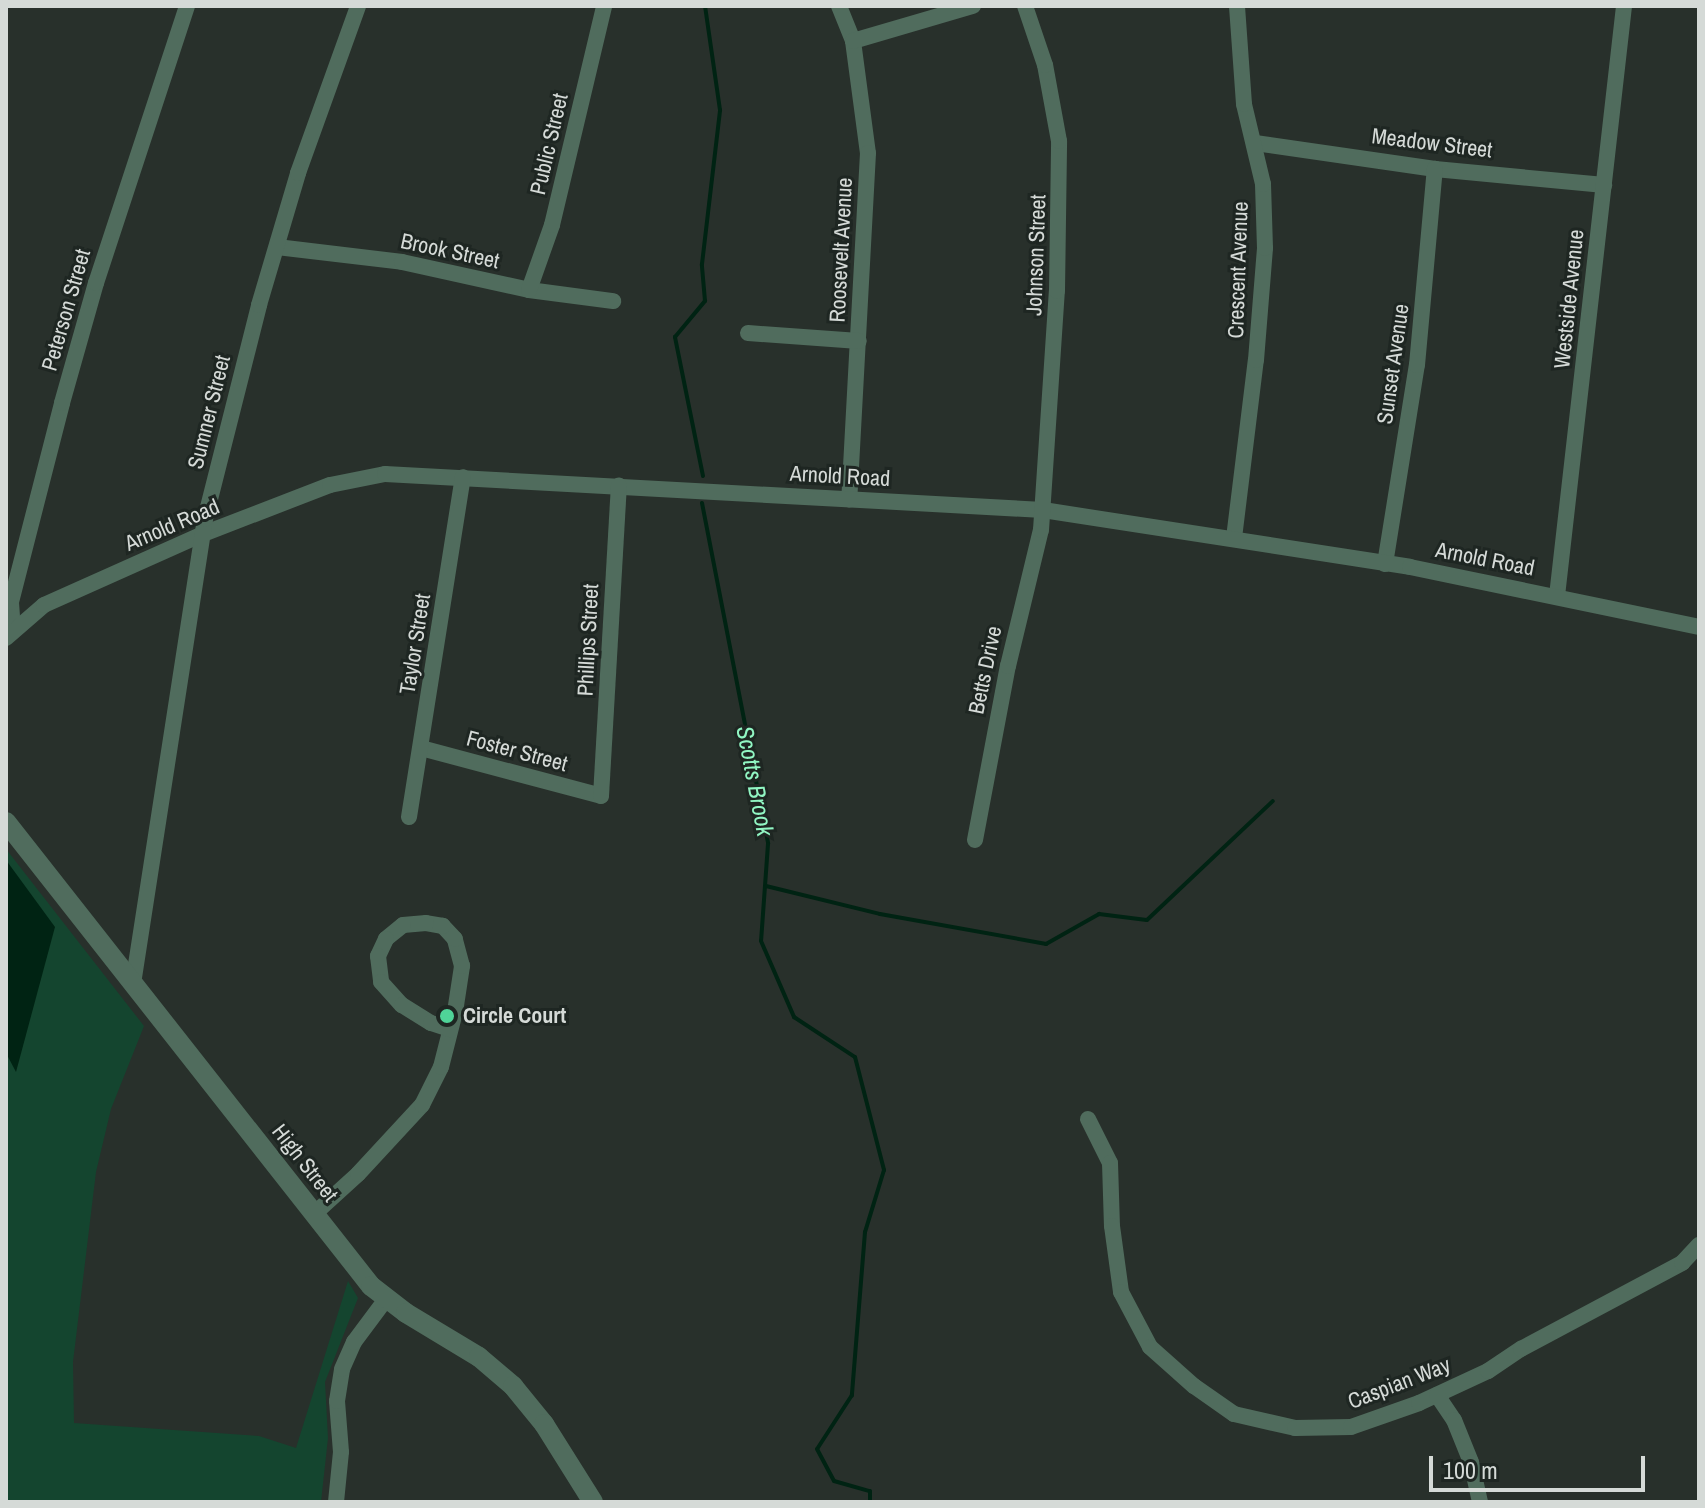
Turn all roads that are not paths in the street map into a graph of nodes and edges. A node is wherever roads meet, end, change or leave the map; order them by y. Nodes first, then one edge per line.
1 (187, 6) edge
2 (358, 6) edge
3 (604, 6) edge
4 (839, 6) edge
5 (973, 6) edge
6 (1025, 6) edge
7 (1237, 6) edge
8 (1624, 6) edge
9 (853, 41) junction
10 (1255, 143) junction
11 (1435, 169) junction
12 (1604, 185) junction
13 (277, 247) junction
14 (529, 290) junction
15 (613, 301) dead end
16 (748, 333) dead end
17 (859, 341) junction
18 (463, 477) junction
19 (619, 486) junction
20 (849, 499) junction
21 (1043, 510) junction
22 (203, 534) junction
23 (1234, 538) junction
24 (1385, 564) junction
25 (1557, 596) junction
26 (1699, 627) edge
27 (10, 634) edge
28 (421, 748) junction
29 (601, 796) joint
30 (409, 817) dead end
31 (6, 822) edge
32 (975, 840) dead end
33 (133, 984) junction
34 (450, 1029) junction
35 (1088, 1119) dead end
36 (314, 1214) junction
37 (1699, 1245) edge
38 (386, 1299) junction
39 (1437, 1395) junction
40 (336, 1502) edge
41 (593, 1502) edge
42 (1480, 1502) edge

1 - 27 street, Peterson Street
2 - 13 street, Sumner Street
3 - 14 street, Public Street
4 - 9 street, Roosevelt Avenue
5 - 9 street
6 - 21 street, Johnson Street
7 - 10 street, Crescent Avenue
8 - 12 street, Westside Avenue
9 - 17 street, Roosevelt Avenue
10 - 11 street, Meadow Street
10 - 23 street, Crescent Avenue
11 - 12 street, Meadow Street
11 - 24 street, Sunset Avenue
12 - 25 street, Westside Avenue
13 - 14 street, Brook Street
13 - 22 street, Sumner Street
14 - 15 street, Brook Street
16 - 17 street
17 - 20 street, Roosevelt Avenue
18 - 19 street, Arnold Road
18 - 22 street, Arnold Road
18 - 28 street, Taylor Street
19 - 20 street, Arnold Road
19 - 29 street, Phillips Street
20 - 21 street, Arnold Road
21 - 23 street, Arnold Road
21 - 32 street, Betts Drive
22 - 27 street, Arnold Road
22 - 33 street, Sumner Street
23 - 24 street, Arnold Road
24 - 25 street, Arnold Road
25 - 26 street, Arnold Road
28 - 29 street, Foster Street
28 - 30 street, Taylor Street
31 - 33 street, High Street
33 - 36 street, High Street
34 - 34 street
34 - 36 street
35 - 39 street, Caspian Way
36 - 38 street, High Street
37 - 39 street, Caspian Way
38 - 40 street
38 - 41 street, High Street
39 - 42 street

